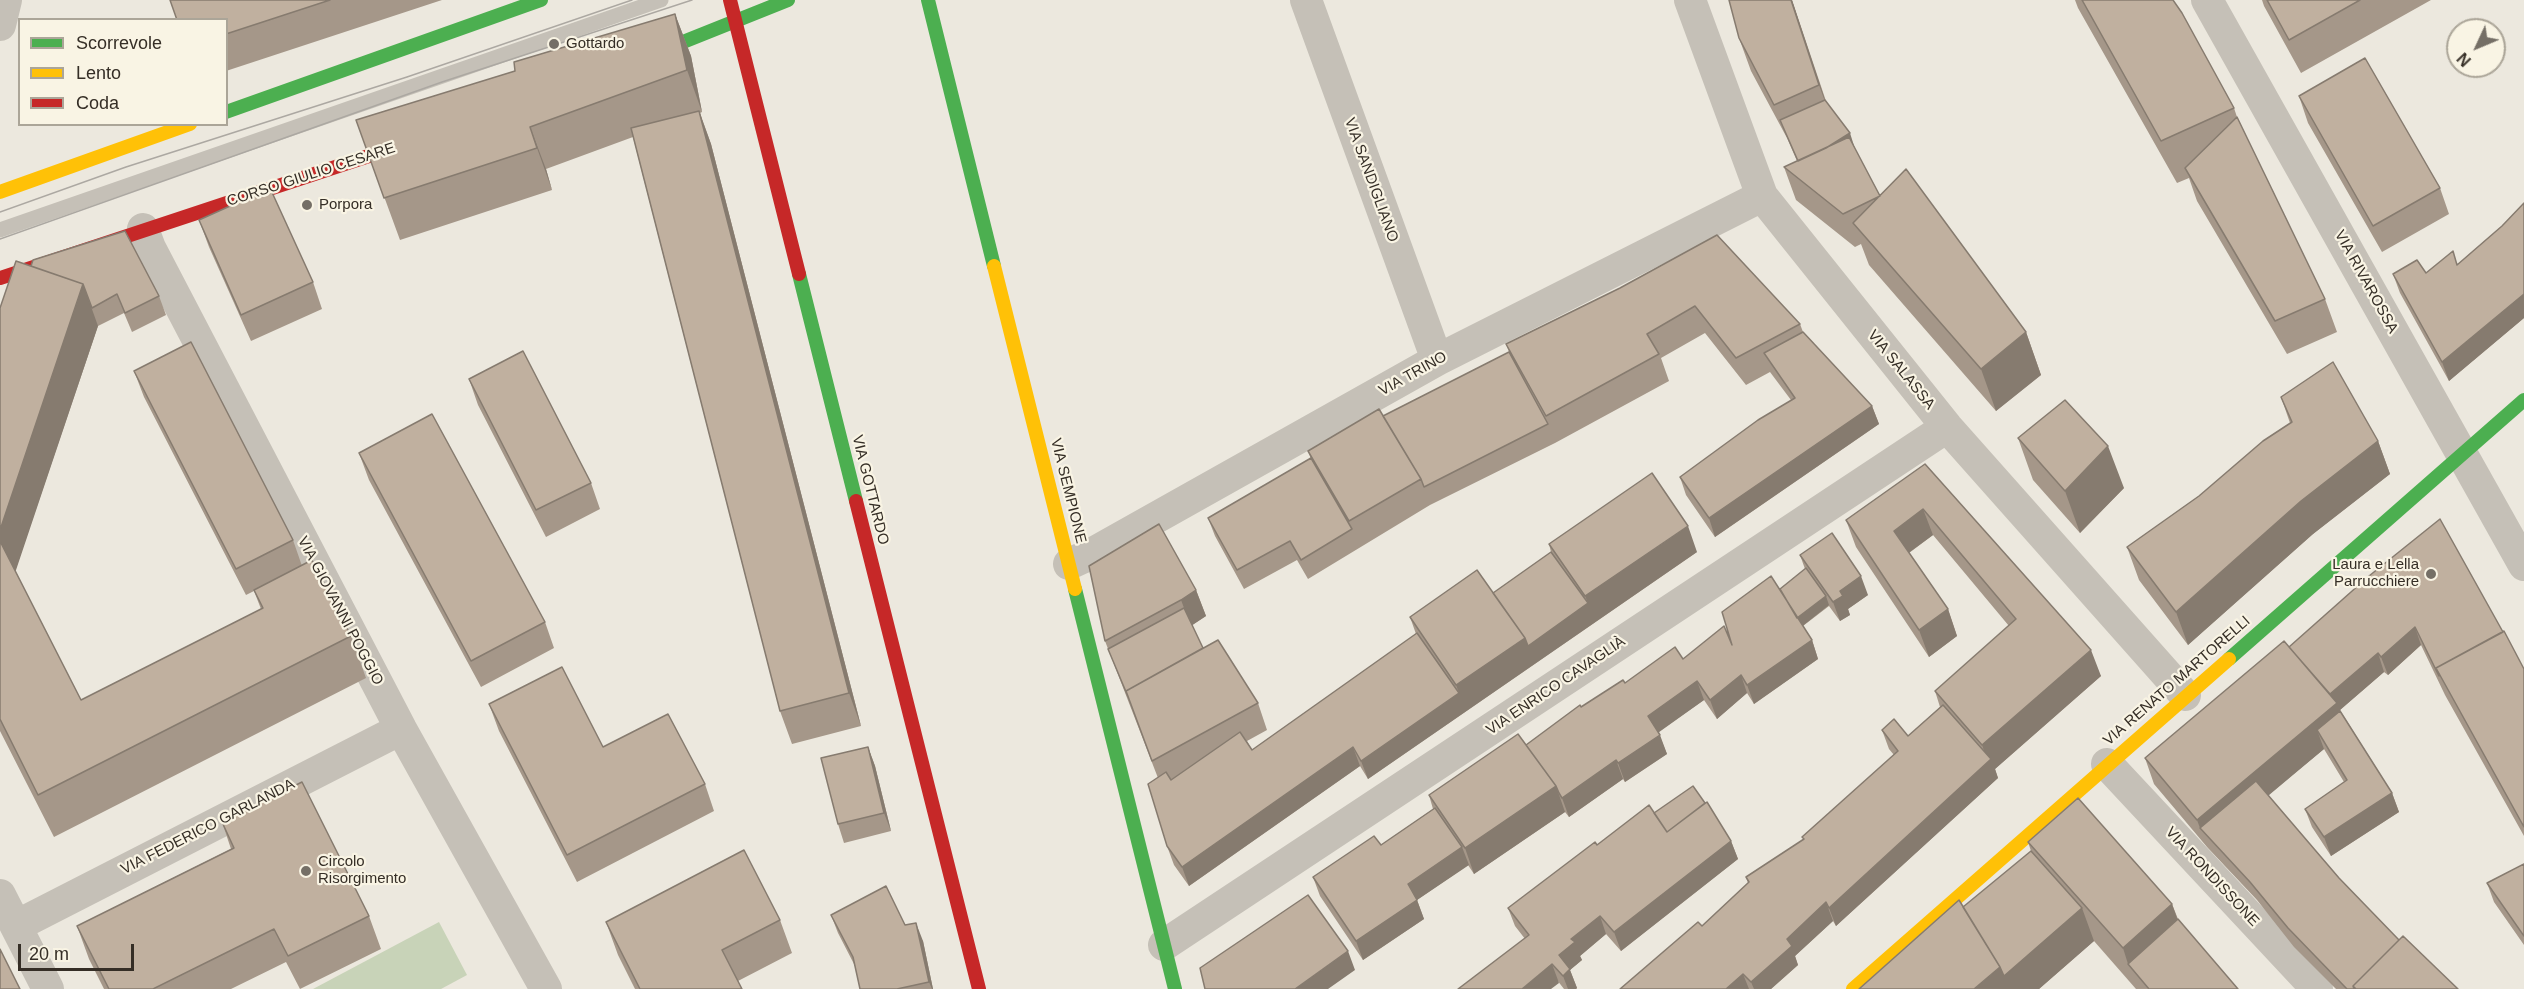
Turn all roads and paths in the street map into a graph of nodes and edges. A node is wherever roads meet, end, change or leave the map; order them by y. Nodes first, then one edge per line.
1 (6, 0) edge
2 (542, 0) edge
3 (661, 0) edge
4 (730, 0) edge
5 (788, 0) edge
6 (928, 0) edge
7 (1306, 0) edge
8 (1690, 0) edge
9 (2208, 0) edge
10 (735, 19) junction
11 (0, 26) edge
12 (629, 64) edge
13 (228, 111) edge
14 (184, 126) edge
15 (426, 137) edge
16 (0, 192) edge
17 (1762, 196) junction
18 (143, 229) junction
19 (0, 230) edge
20 (0, 279) edge
21 (1437, 360) junction
22 (2524, 400) edge
23 (1947, 427) junction
24 (2463, 454) junction
25 (1069, 564) junction
26 (2524, 566) edge
27 (2185, 695) junction
28 (401, 729) junction
29 (2107, 764) junction
30 (0, 895) edge
31 (16, 926) junction
32 (1164, 945) junction
33 (48, 989) edge
34 (546, 989) edge
35 (979, 989) edge
36 (1175, 989) edge
37 (1853, 989) edge
38 (2316, 989) edge

1 - 11 street
2 - 13 street
3 - 19 lane
4 - 10 street, VIA GOTTARDO
5 - 10 street
6 - 25 street, VIA SEMPIONE
7 - 21 street, VIA SANDIGLIANO
8 - 17 street, VIA SALASSA
9 - 24 street, VIA RIVAROSSA
10 - 12 street
10 - 35 street, VIA GOTTARDO
14 - 16 street
15 - 18 street, CORSO GIULIO CESARE
17 - 21 street, VIA TRINO
17 - 23 street, VIA SALASSA
18 - 20 street, CORSO GIULIO CESARE
18 - 28 street, VIA GIOVANNI POGGIO
21 - 25 street, VIA TRINO
22 - 24 street, VIA RENATO MARTORELLI
23 - 27 street, VIA SALASSA
23 - 32 street, VIA ENRICO CAVAGLIÀ
24 - 26 street, VIA RIVAROSSA
24 - 27 street, VIA RENATO MARTORELLI
25 - 32 street, VIA SEMPIONE
27 - 29 street, VIA RENATO MARTORELLI
28 - 31 street, VIA FEDERICO GARLANDA
28 - 34 street, VIA GIOVANNI POGGIO
29 - 37 street, VIA RENATO MARTORELLI
29 - 38 street, VIA RONDISSONE
30 - 31 street
31 - 33 street
32 - 36 street, VIA SEMPIONE

